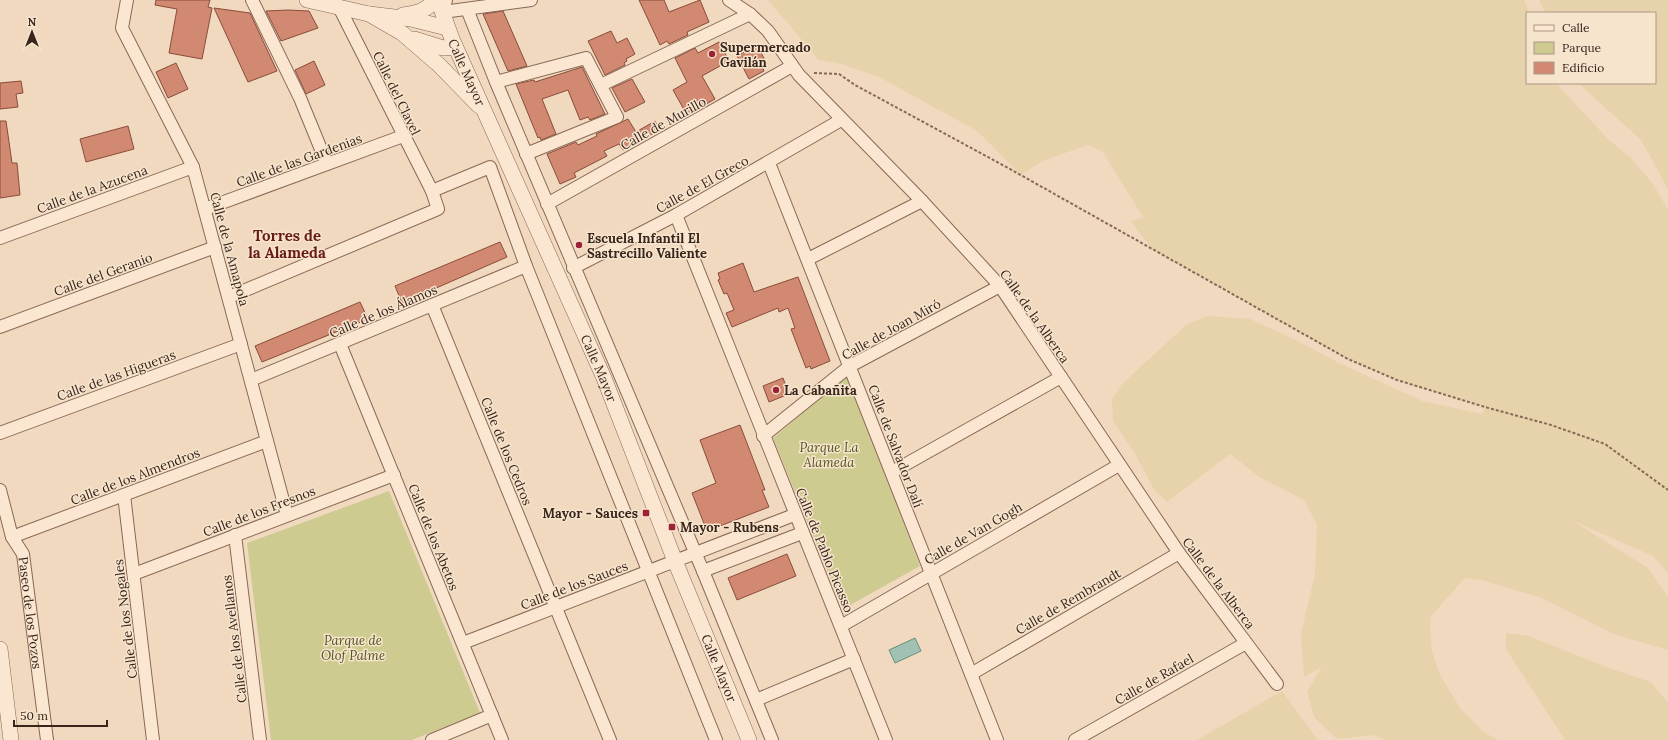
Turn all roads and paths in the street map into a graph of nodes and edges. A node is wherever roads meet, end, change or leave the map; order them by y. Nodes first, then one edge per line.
1 (127, 0) edge
2 (252, 0) edge
3 (307, 0) edge
4 (531, 0) edge
5 (729, 0) edge
6 (440, 3) edge
7 (339, 7) junction
8 (467, 9) junction
9 (369, 14) junction
10 (750, 14) junction
11 (389, 16) junction
12 (447, 28) junction
13 (402, 33) junction
14 (456, 47) junction
15 (796, 71) junction
16 (496, 82) junction
17 (601, 85) junction
18 (487, 114) junction
19 (841, 120) junction
20 (403, 136) junction
21 (526, 154) junction
22 (769, 163) junction
23 (327, 164) junction
24 (193, 167) junction
25 (432, 191) junction
26 (922, 201) junction
27 (547, 204) junction
28 (205, 209) junction
29 (676, 215) junction
30 (0, 238) edge
31 (215, 247) junction
32 (808, 259) junction
33 (526, 266) junction
34 (573, 268) junction
35 (1000, 286) junction
36 (228, 297) junction
37 (432, 305) junction
38 (0, 327) edge
39 (241, 344) junction
40 (340, 344) junction
41 (850, 366) junction
42 (1061, 378) junction
43 (251, 380) junction
44 (0, 433) edge
45 (763, 436) junction
46 (267, 441) junction
47 (1119, 465) junction
48 (892, 472) junction
49 (394, 475) junction
50 (0, 490) edge
51 (1668, 490) edge
52 (124, 495) junction
53 (794, 514) junction
54 (287, 515) junction
55 (802, 533) junction
56 (236, 535) junction
57 (12, 538) junction
58 (695, 553) junction
59 (1179, 553) junction
60 (675, 561) junction
61 (703, 571) junction
62 (647, 572) junction
63 (931, 573) junction
64 (134, 574) junction
65 (556, 607) junction
66 (841, 626) junction
67 (463, 643) junction
68 (1246, 643) junction
69 (0, 649) edge
70 (854, 659) junction
71 (971, 674) junction
72 (1277, 684) dead end
73 (756, 700) junction
74 (492, 715) junction
75 (11, 740) edge
76 (47, 740) edge
77 (153, 740) edge
78 (260, 740) edge
79 (432, 740) edge
80 (502, 740) edge
81 (610, 740) edge
82 (716, 740) edge
83 (750, 740) edge
84 (772, 740) edge
85 (886, 740) edge
86 (997, 740) edge
87 (1075, 740) edge

1 - 24 street, Calle de la Amapola
2 - 23 street
3 - 7 street
4 - 8 street
5 - 10 street, Calle de la Alberca
6 - 8 street
6 - 11 street
6 - 12 street, Calle Mayor
7 - 9 street
7 - 20 street, Calle del Clavel
8 - 16 street, Calle Mayor
9 - 11 street
9 - 13 street
10 - 15 street, Calle de la Alberca
10 - 17 street
11 - 12 street
12 - 14 street, Calle Mayor
13 - 14 street
13 - 18 street
14 - 18 street, Calle Mayor
15 - 19 street, Calle de la Alberca
15 - 27 street, Calle de Murillo
15 - 51 path
16 - 17 street
16 - 21 street, Calle Mayor
17 - 21 street
18 - 60 street, Calle Mayor
19 - 22 street, Calle de El Greco
19 - 26 street, Calle de la Alberca
20 - 23 street, Calle de las Gardenias
20 - 25 street, Calle del Clavel
21 - 27 street, Calle Mayor
22 - 29 street, Calle de El Greco
22 - 32 street, Calle de Salvador Dalí
23 - 28 street, Calle de las Gardenias
24 - 28 street, Calle de la Amapola
24 - 30 street, Calle de la Azucena
25 - 33 street
25 - 36 street, Calle del Clavel
26 - 32 street
26 - 35 street, Calle de la Alberca
27 - 34 street, Calle Mayor
28 - 31 street, Calle de la Amapola
29 - 34 street, Calle de El Greco
29 - 45 street, Calle de Pablo Picasso
31 - 36 street, Calle de la Amapola
31 - 38 street, Calle del Geranio
32 - 41 street, Calle de Salvador Dalí
33 - 37 street, Calle de los Álamos
33 - 62 street
34 - 58 street, Calle Mayor
35 - 41 street, Calle de Joan Miró
35 - 42 street, Calle de la Alberca
36 - 39 street, Calle de la Amapola
37 - 40 street, Calle de los Álamos
37 - 65 street, Calle de los Cedros
39 - 43 street, Calle de la Amapola
39 - 44 street, Calle de las Higueras
40 - 43 street, Calle de los Álamos
40 - 49 street, Calle de los Abetos
41 - 45 street, Calle de Joan Miró
41 - 48 street, Calle de Salvador Dalí
42 - 47 street, Calle de la Alberca
42 - 48 street
43 - 46 street, Calle de la Amapola
45 - 53 street, Calle de Pablo Picasso
46 - 52 street, Calle de los Almendros
46 - 54 street, Calle de la Amapola
47 - 59 street, Calle de la Alberca
47 - 63 street, Calle de Van Gogh
48 - 63 street, Calle de Salvador Dalí
49 - 54 street, Calle de los Fresnos
49 - 67 street, Calle de los Abetos
50 - 57 street, Paseo de los Pozos
52 - 57 street, Calle de los Almendros
52 - 64 street, Calle de los Nogales
53 - 55 street, Calle de Pablo Picasso
53 - 58 street, Calle de los Sauces
54 - 56 street, Calle de los Fresnos
55 - 61 street
55 - 66 street, Calle de Pablo Picasso
56 - 64 street, Calle de los Fresnos
56 - 78 street, Calle de los Avellanos
57 - 76 street, Paseo de los Pozos
58 - 60 street, Calle de los Sauces
58 - 61 street, Calle Mayor
59 - 68 street, Calle de la Alberca
59 - 71 street, Calle de Rembrandt
60 - 62 street, Calle de los Sauces
60 - 83 street, Calle Mayor
61 - 73 street, Calle Mayor
62 - 65 street, Calle de los Sauces
62 - 82 street
63 - 66 street, Calle de Van Gogh
63 - 71 street, Calle de Salvador Dalí
64 - 77 street, Calle de los Nogales
65 - 67 street, Calle de los Sauces
65 - 81 street, Calle de los Cedros
66 - 70 street, Calle de Pablo Picasso
67 - 74 street, Calle de los Abetos
68 - 72 street, Calle de la Alberca
68 - 87 street, Calle de Rafael
69 - 75 street
70 - 73 street
70 - 85 street, Calle de Pablo Picasso
71 - 86 street, Calle de Salvador Dalí
73 - 84 street, Calle Mayor
74 - 79 street
74 - 80 street, Calle de los Abetos

